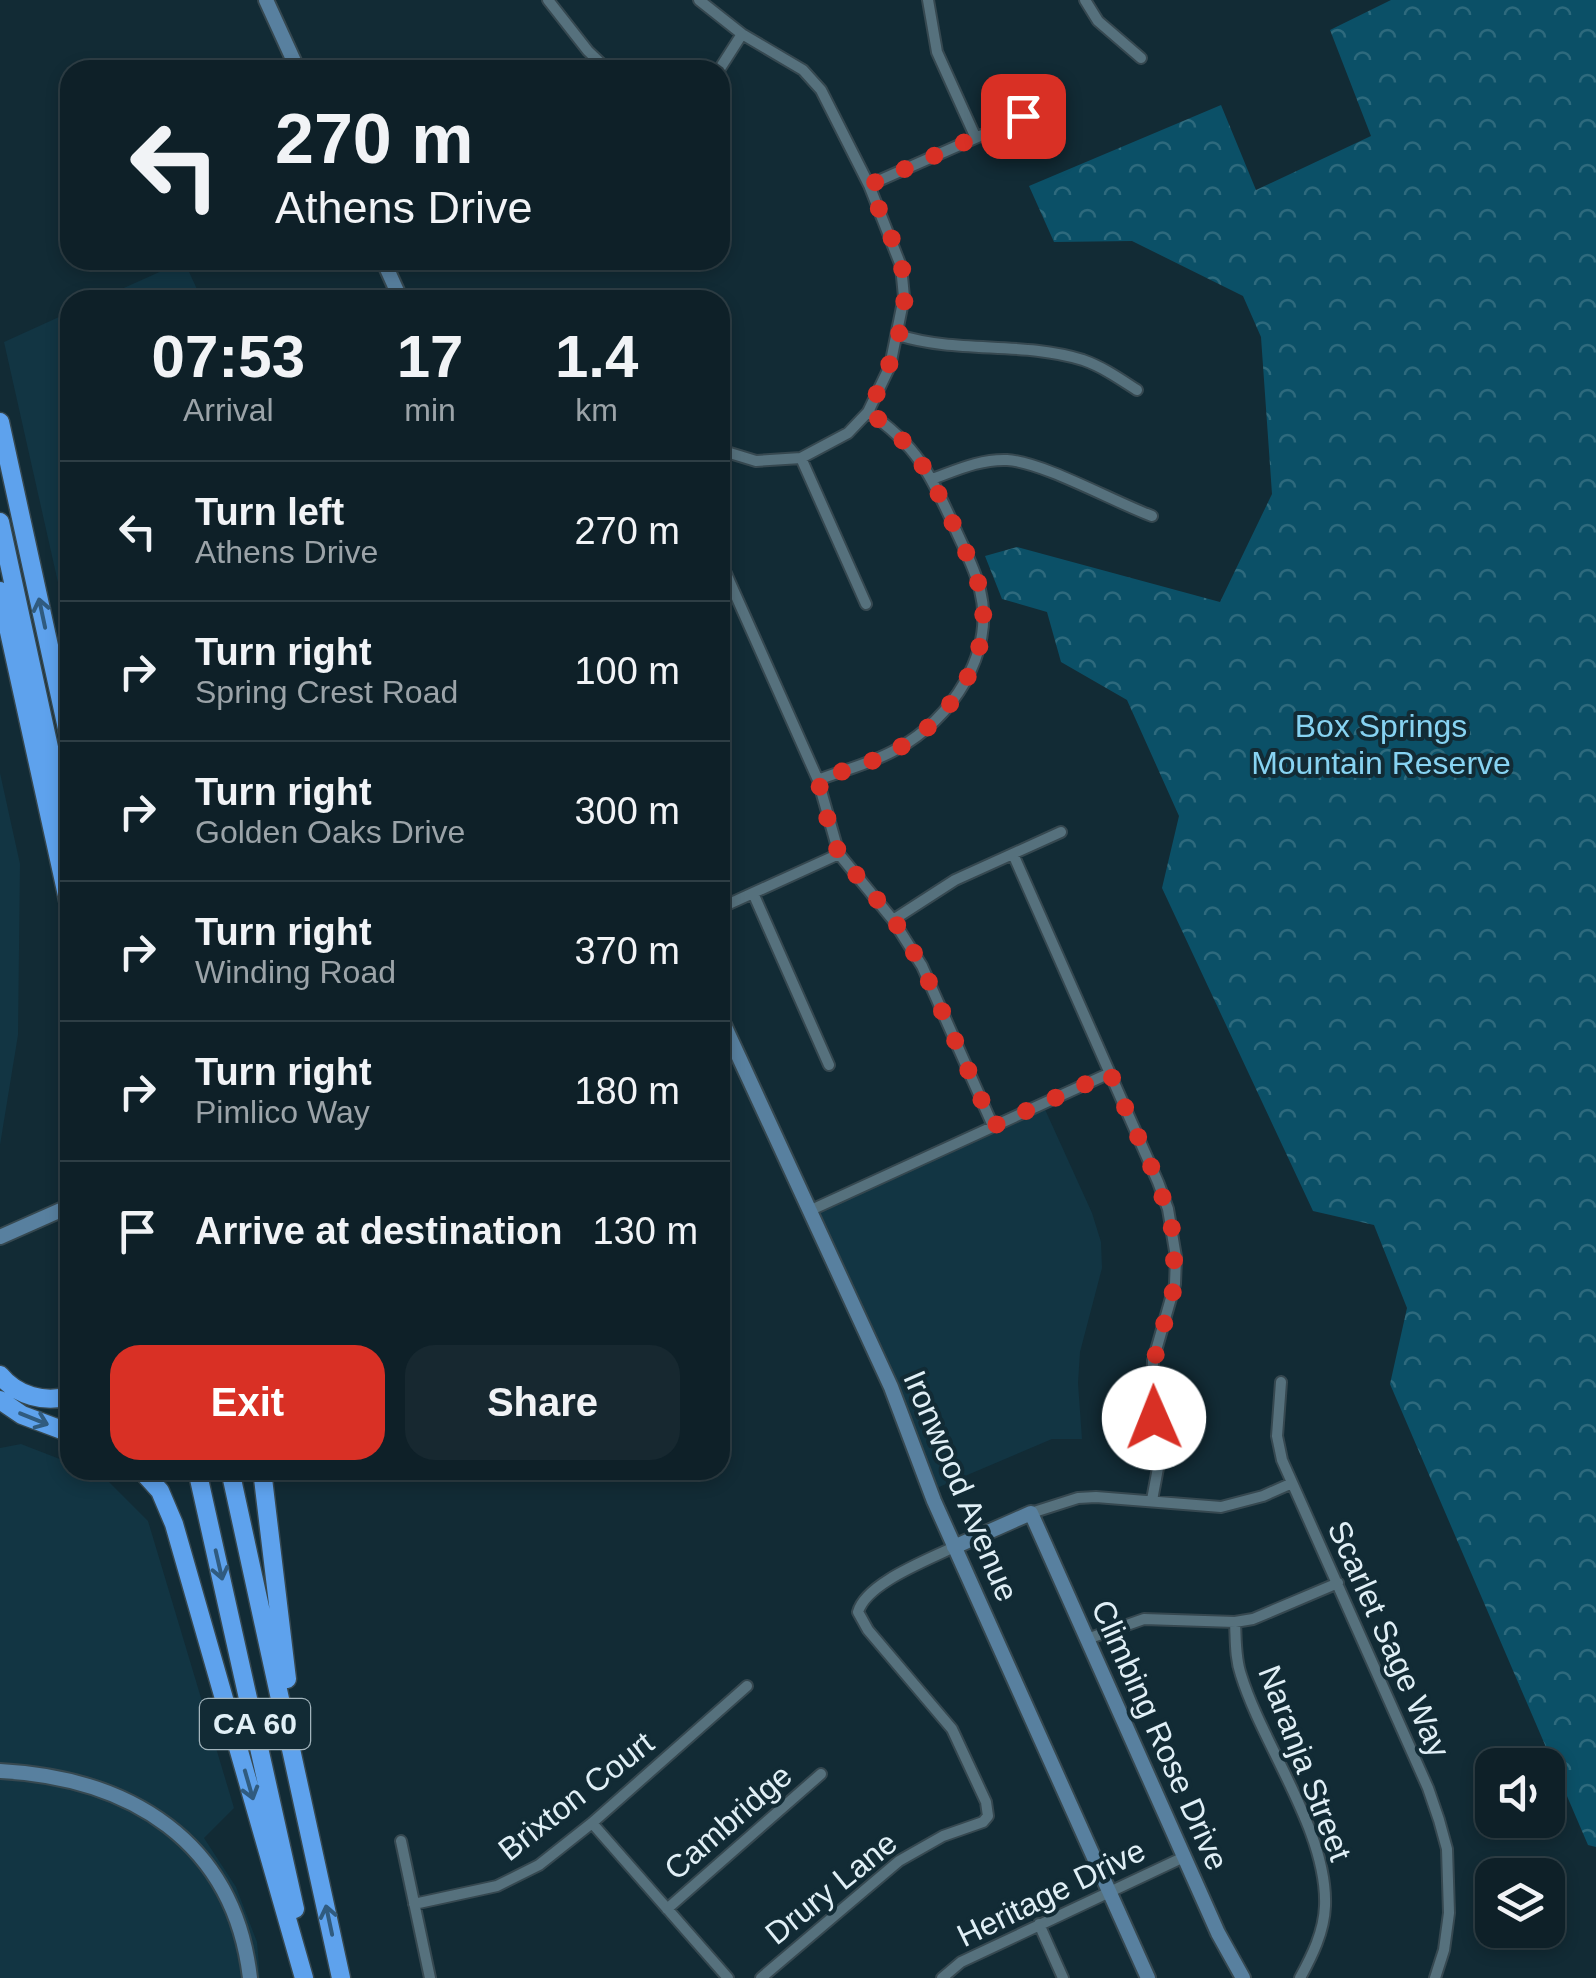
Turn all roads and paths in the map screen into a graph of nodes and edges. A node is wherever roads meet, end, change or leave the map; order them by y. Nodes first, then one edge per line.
1 (266, 0) edge
2 (548, 0) edge
3 (699, 0) edge
4 (928, 0) edge
5 (1085, 0) edge
6 (742, 34) junction
7 (1141, 58) dead end
8 (293, 60) edge
9 (597, 60) edge
10 (725, 60) edge
11 (1023, 116) dead end
12 (975, 136) junction
13 (869, 185) junction
14 (898, 334) junction
15 (1137, 390) dead end
16 (868, 412) junction
17 (0, 422) edge
18 (730, 453) edge
19 (800, 458) junction
20 (932, 479) junction
21 (1152, 516) dead end
22 (0, 522) edge
23 (730, 582) edge
24 (0, 592) edge
25 (866, 604) dead end
26 (60, 696) edge
27 (818, 780) junction
28 (60, 798) edge
29 (1062, 832) dead end
30 (839, 854) junction
31 (1014, 854) junction
32 (60, 864) edge
33 (753, 893) junction
34 (730, 903) edge
35 (894, 920) junction
36 (730, 1037) edge
37 (830, 1065) dead end
38 (1110, 1073) junction
39 (993, 1126) junction
40 (60, 1210) edge
41 (811, 1210) junction
42 (0, 1237) edge
43 (0, 1375) edge
44 (1281, 1382) dead end
45 (60, 1397) edge
46 (0, 1400) edge
47 (60, 1429) edge
48 (150, 1480) edge
49 (200, 1480) edge
50 (232, 1480) edge
51 (263, 1480) edge
52 (1290, 1484) junction
53 (1152, 1500) junction
54 (1030, 1513) junction
55 (954, 1546) junction
56 (1338, 1583) junction
57 (1235, 1622) junction
58 (1087, 1639) junction
59 (747, 1686) dead end
60 (0, 1772) edge
61 (821, 1774) dead end
62 (592, 1823) junction
63 (401, 1841) dead end
64 (1184, 1857) junction
65 (317, 1862) junction
66 (1109, 1890) junction
67 (414, 1904) junction
68 (667, 1909) junction
69 (1039, 1924) junction
70 (250, 1978) edge
71 (307, 1978) edge
72 (341, 1978) edge
73 (430, 1978) edge
74 (728, 1978) edge
75 (761, 1978) edge
76 (942, 1978) edge
77 (1063, 1978) edge
78 (1148, 1978) edge
79 (1243, 1978) edge
80 (1300, 1978) edge
81 (1436, 1978) edge

1 - 8 main road
2 - 9 street
3 - 6 street
4 - 12 street
5 - 7 street
6 - 10 street
6 - 13 street
11 - 12 street
12 - 13 street
13 - 14 street
14 - 15 street
14 - 16 street
16 - 19 street
16 - 20 street
26 -> 17 highway
18 - 19 street
19 - 25 street
20 - 21 street
20 - 27 street
22 - 28 highway
23 - 27 street
24 - 32 highway
27 - 30 street
29 - 31 street
30 - 33 street
30 - 35 street
31 - 35 street
31 - 38 street
33 - 34 street
33 - 37 street
35 - 39 street
36 - 41 main road, Ironwood Avenue
38 - 39 street
38 - 53 street
39 - 41 street
40 - 42 main road
41 - 55 main road, Ironwood Avenue
43 - 45 highway
44 - 52 street, Scarlet Sage Way
46 -> 47 highway
48 -> 71 highway
49 -> 71 highway, CA 60
50 - 65 highway, CA 60
51 - 65 highway
52 - 53 street
52 - 56 street, Scarlet Sage Way
53 - 54 street
54 - 55 main road
54 - 58 main road, Climbing Rose Drive
55 - 66 main road, Ironwood Avenue
55 - 75 street, Drury Lane
56 - 57 street
56 - 81 street, Scarlet Sage Way
57 - 58 street
57 - 80 street, Naranja Street
58 - 64 main road, Climbing Rose Drive
59 - 62 street, Brixton Court
60 - 70 main road
61 - 68 street, Cambridge
62 - 67 street, Brixton Court
62 - 68 street
63 - 67 street
64 - 66 street, Heritage Drive
64 - 79 main road, Climbing Rose Drive
72 -> 65 highway, CA 60
66 - 69 street, Heritage Drive
66 - 78 main road, Ironwood Avenue
67 - 73 street
68 - 74 street
69 - 76 street, Heritage Drive
69 - 77 street

